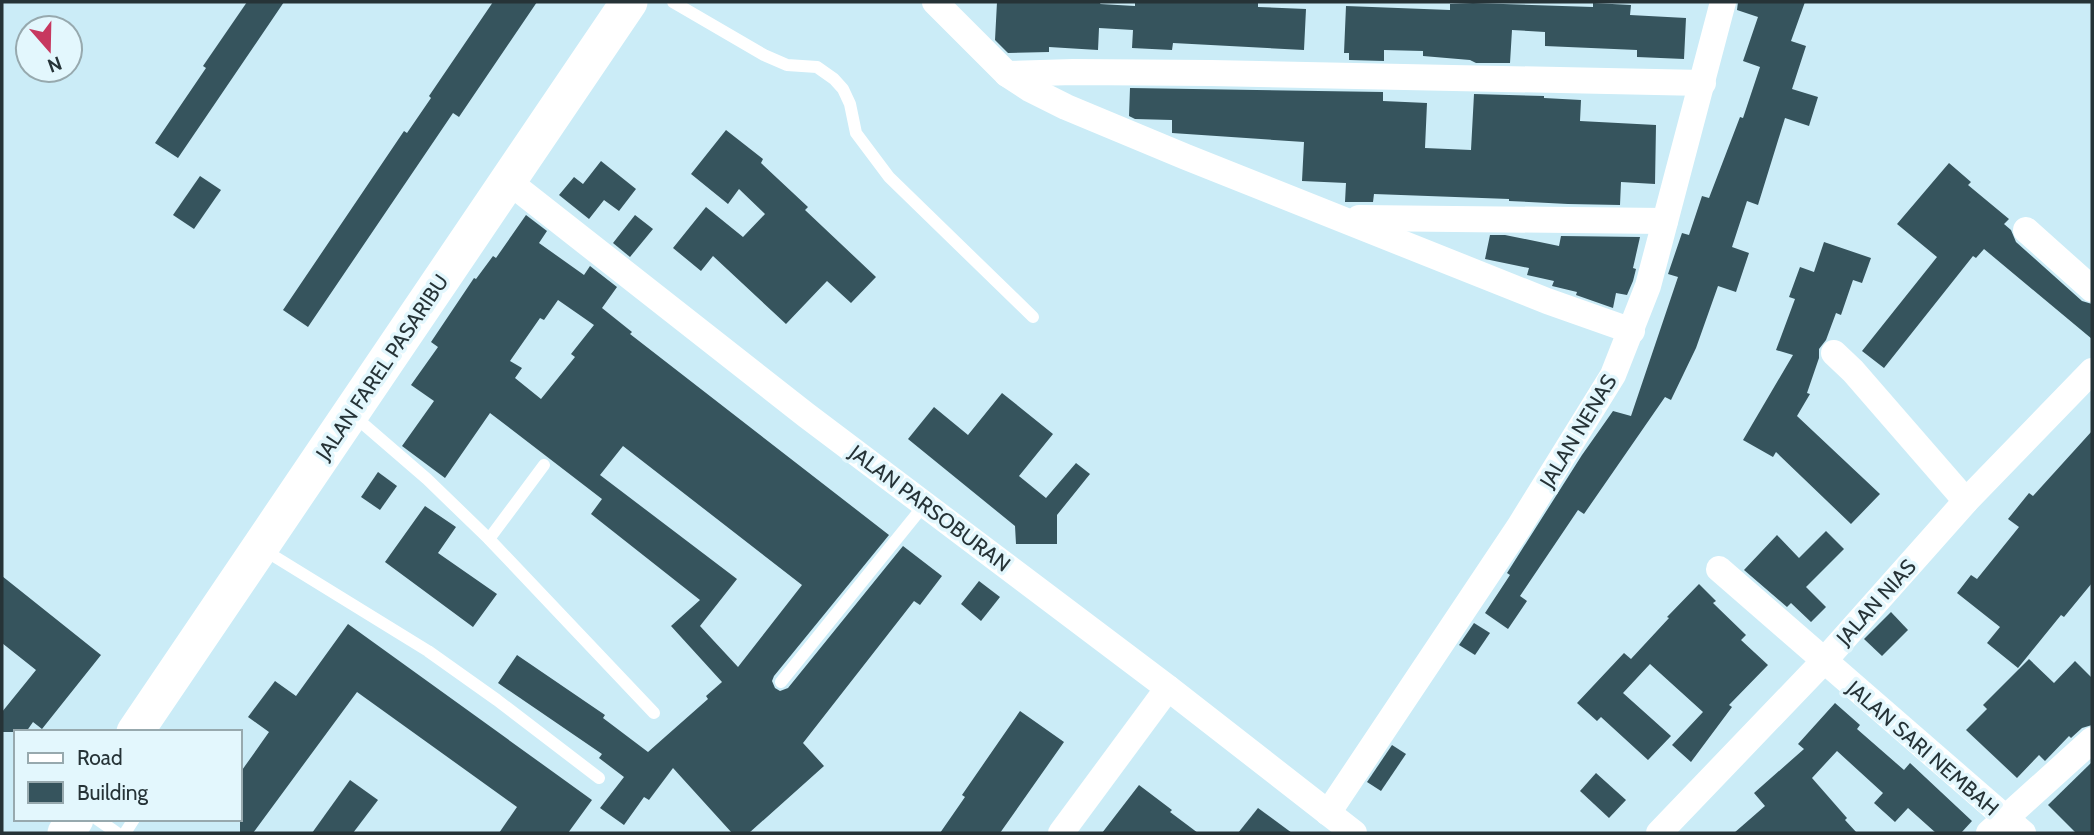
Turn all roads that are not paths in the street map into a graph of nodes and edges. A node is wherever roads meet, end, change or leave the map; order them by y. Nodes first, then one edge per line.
1 (629, 2) edge
2 (673, 2) edge
3 (935, 2) edge
4 (1723, 2) edge
5 (1007, 75) junction
6 (1703, 83) junction
7 (508, 181) junction
8 (1342, 218) junction
9 (1665, 221) junction
10 (2026, 230) dead end
11 (2092, 289) edge
12 (1033, 317) dead end
13 (1632, 331) junction
14 (1834, 353) dead end
15 (2092, 371) edge
16 (351, 414) junction
17 (544, 465) dead end
18 (1966, 501) junction
19 (925, 503) junction
20 (489, 539) junction
21 (259, 547) junction
22 (1718, 569) dead end
23 (1823, 662) junction
24 (781, 682) dead end
25 (1168, 688) junction
26 (654, 713) dead end
27 (136, 730) edge
28 (2092, 740) edge
29 (598, 778) dead end
30 (1328, 813) junction
31 (100, 821) edge
32 (2006, 828) edge
33 (117, 833) edge
34 (1061, 833) edge
35 (1354, 833) edge
36 (1659, 833) edge

1 - 7 street, JALAN FAREL PASARIBU
2 - 12 lane
3 - 5 street
4 - 6 street, JALAN NENAS
5 - 6 street
5 - 8 street
6 - 9 street, JALAN NENAS
7 - 16 street, JALAN FAREL PASARIBU
7 - 19 street, JALAN PARSOBURAN
8 - 9 street
8 - 13 street
9 - 13 street, JALAN NENAS
10 - 11 street
13 - 30 street, JALAN NENAS
14 - 18 street
15 - 18 street, JALAN NIAS
16 - 20 lane
16 - 21 street, JALAN FAREL PASARIBU
17 - 20 lane
18 - 23 street, JALAN NIAS
19 - 24 lane
19 - 25 street, JALAN PARSOBURAN
20 - 26 lane
21 - 27 street, JALAN FAREL PASARIBU
21 - 29 lane
22 - 23 street, JALAN SARI NEMBAH
23 - 32 street, JALAN SARI NEMBAH
23 - 36 street, JALAN NIAS
25 - 30 street, JALAN PARSOBURAN
25 - 34 street
28 - 32 street
30 - 35 street, JALAN PARSOBURAN
31 - 33 lane

